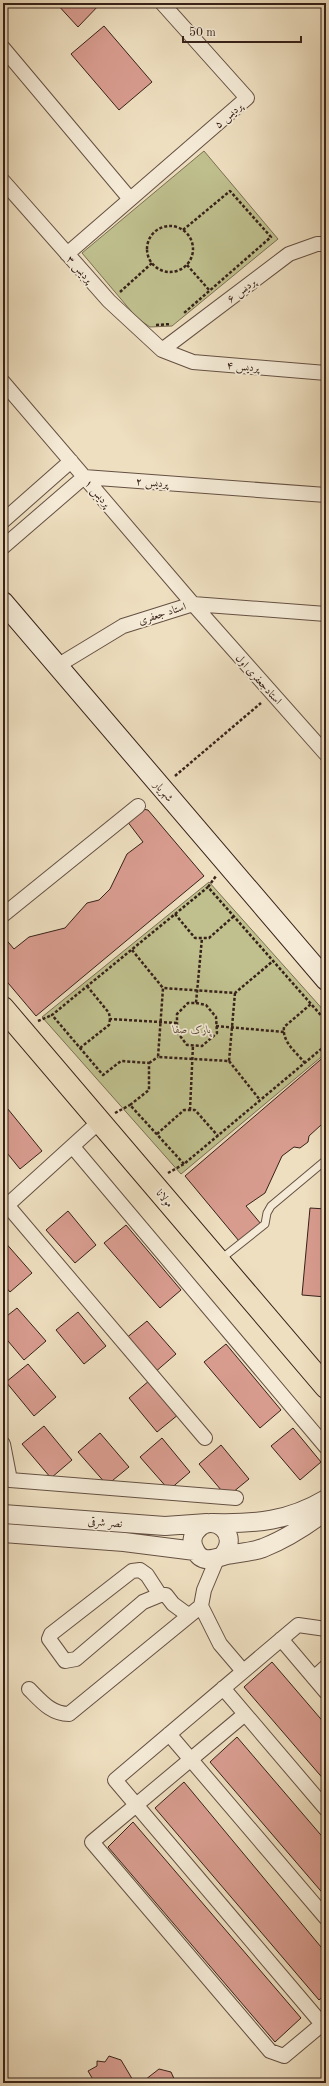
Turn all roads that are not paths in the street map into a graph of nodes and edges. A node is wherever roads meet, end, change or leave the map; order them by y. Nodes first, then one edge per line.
1 (162, 3) edge
2 (3, 48) edge
3 (3, 181) edge
4 (130, 199) junction
5 (326, 244) edge
6 (67, 254) junction
7 (162, 350) junction
8 (326, 373) edge
9 (3, 382) edge
10 (71, 461) junction
11 (84, 477) junction
12 (326, 495) edge
13 (3, 521) edge
14 (3, 547) edge
15 (3, 602) edge
16 (192, 604) junction
17 (326, 614) edge
18 (58, 666) junction
19 (326, 754) edge
20 (138, 806) dead end
21 (3, 915) edge
22 (326, 980) edge
23 (3, 1008) edge
24 (100, 1121) junction
25 (73, 1147) junction
26 (326, 1160) edge
27 (5, 1207) edge
28 (219, 1261) junction
29 (326, 1387) edge
30 (205, 1438) dead end
31 (3, 1444) edge
32 (326, 1447) edge
33 (236, 1498) dead end
34 (326, 1499) edge
35 (326, 1511) edge
36 (3, 1514) edge
37 (210, 1523) junction
38 (3, 1534) edge
39 (208, 1556) junction
40 (160, 1595) junction
41 (201, 1606) junction
42 (188, 1615) junction
43 (326, 1629) edge
44 (281, 1639) junction
45 (326, 1667) edge
46 (243, 1671) junction
47 (314, 1678) junction
48 (223, 1688) junction
49 (29, 1689) dead end
50 (326, 1692) edge
51 (245, 1714) junction
52 (169, 1734) junction
53 (191, 1759) junction
54 (136, 1805) junction
55 (326, 1809) edge
56 (326, 1918) edge
57 (324, 2022) edge

1 - 4 street, پردیس ۵
2 - 4 street
3 - 6 street, پردیس ۳
4 - 6 street, پردیس ۵
5 - 7 street, پردیس ۶
6 - 7 street, پردیس ۳
7 - 8 street, پردیس ۴
9 - 10 street, پردیس ۱
10 - 11 street, پردیس ۱
10 - 13 street
11 - 12 street, پردیس ۲
11 - 14 street
11 - 16 street, پردیس ۱
15 - 18 main road, شهریار
16 - 17 street, استاد جعفری
16 - 18 street, استاد جعفری
16 - 19 street, استادجعفری اول
18 - 22 main road, شهریار
20 - 21 street
23 - 24 main road, مولانا
24 - 25 street
24 - 28 main road, مولانا
25 - 27 street
25 - 32 street
26 - 28 lane
27 - 30 street
28 - 29 main road, مولانا
31 - 33 street
34 - 37 street, نصر شرقی
35 - 39 street, نصر شرقی
36 - 37 street, نصر شرقی
37 - 39 street
37 - 39 street
38 - 39 street, نصر شرقی
39 - 41 street
40 - 40 street
40 - 42 street
41 - 42 street
41 - 46 street
42 - 49 street
43 - 44 street
44 - 46 street
44 - 47 street
45 - 47 street
46 - 48 street
47 - 50 street
48 - 51 street
48 - 52 street
51 - 53 street
51 - 55 street
52 - 53 street
52 - 54 street
53 - 54 street
53 - 56 street
54 - 57 street
54 - 57 street

